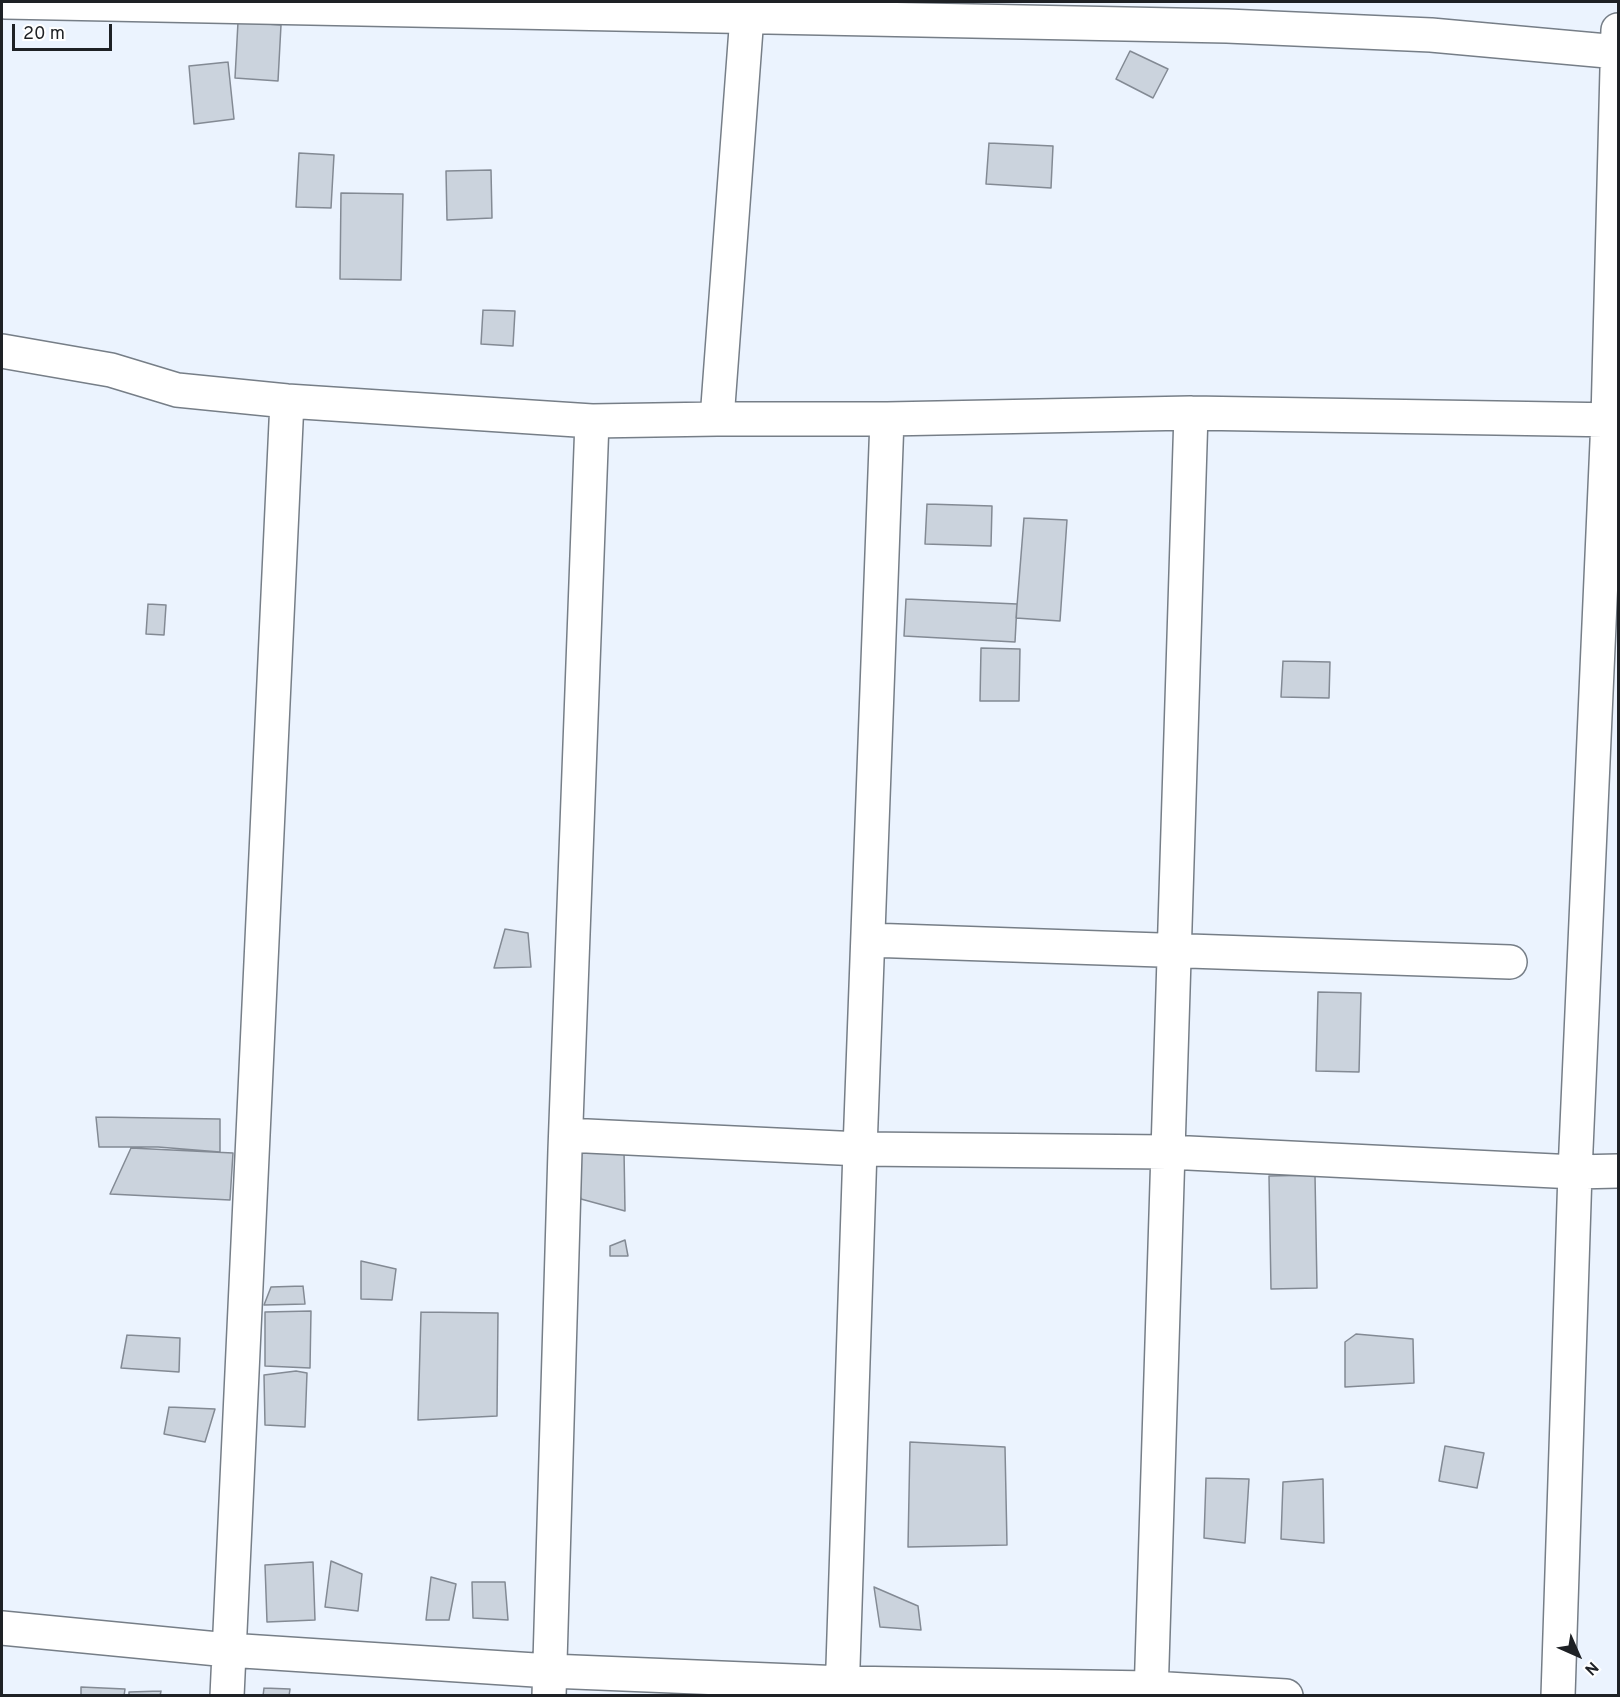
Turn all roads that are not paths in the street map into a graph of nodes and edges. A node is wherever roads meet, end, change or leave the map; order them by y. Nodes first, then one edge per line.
1 (5, 2) edge
2 (748, 9) edge
3 (1618, 45) edge
4 (2, 351) edge
5 (287, 400) junction
6 (1191, 413) junction
7 (717, 419) junction
8 (887, 419) junction
9 (1613, 419) edge
10 (592, 421) junction
11 (868, 940) junction
12 (1174, 950) junction
13 (1510, 962) dead end
14 (566, 1135) junction
15 (860, 1149) junction
16 (1168, 1152) junction
17 (1618, 1171) edge
18 (1575, 1172) junction
19 (2, 1628) edge
20 (228, 1650) junction
21 (550, 1683) edge
22 (842, 1689) edge
23 (1151, 1692) edge
24 (227, 1695) edge
25 (1286, 1695) edge
26 (1558, 1695) edge

1 - 2 street
2 - 3 street
2 - 7 street
3 - 9 street
4 - 5 street
5 - 10 street
5 - 20 street
6 - 8 street
6 - 9 street
6 - 12 street
7 - 8 street
7 - 10 street
8 - 11 street
9 - 18 street
10 - 14 street
11 - 12 street
11 - 15 street
12 - 13 street
12 - 16 street
14 - 15 street
14 - 21 street
15 - 16 street
15 - 22 street
16 - 18 street
16 - 23 street
17 - 18 street
18 - 26 street
19 - 20 street
20 - 21 street
20 - 24 street
21 - 22 street
22 - 23 street
23 - 25 street

